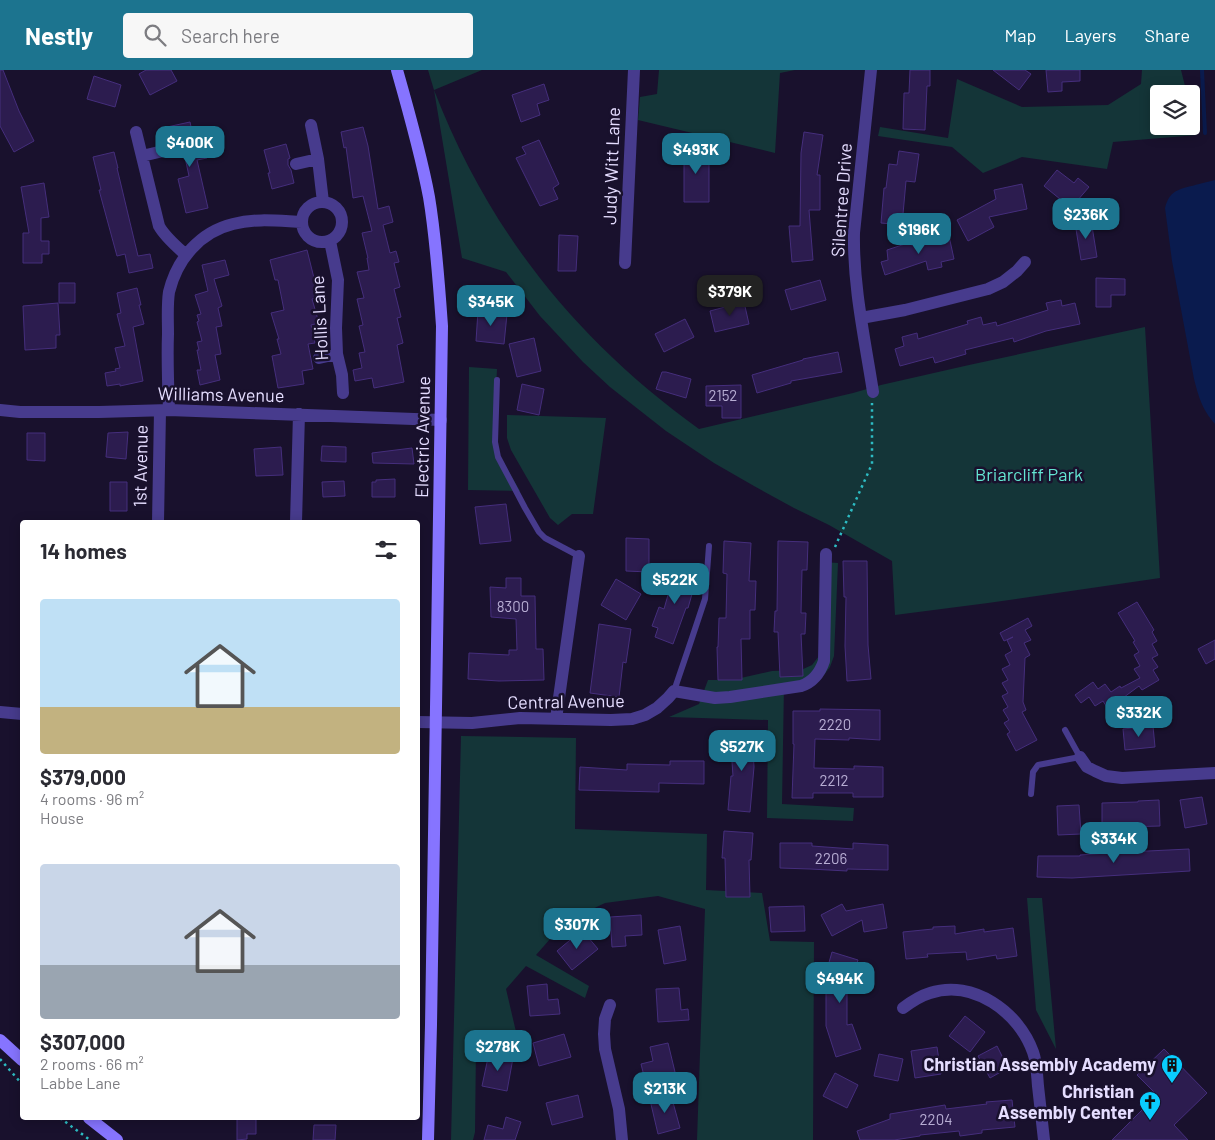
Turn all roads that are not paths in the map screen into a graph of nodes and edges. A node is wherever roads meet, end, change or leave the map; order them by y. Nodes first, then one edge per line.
1 (397, 70) edge
2 (634, 70) edge
3 (871, 70) edge
4 (311, 125) dead end
5 (136, 132) dead end
6 (162, 151) dead end
7 (142, 156) junction
8 (318, 159) junction
9 (296, 164) dead end
10 (323, 202) junction
11 (302, 222) junction
12 (330, 241) junction
13 (186, 254) junction
14 (1025, 262) dead end
15 (625, 263) dead end
16 (861, 318) junction
17 (337, 354) junction
18 (319, 358) dead end
19 (497, 380) dead end
20 (873, 392) road end
21 (343, 393) dead end
22 (0, 410) edge
23 (165, 410) junction
24 (299, 414) junction
25 (441, 420) junction
26 (158, 520) edge
27 (296, 520) edge
28 (710, 546) dead end
29 (826, 554) road end
30 (579, 556) joint
31 (674, 690) junction
32 (0, 712) edge
33 (20, 714) edge
34 (556, 718) junction
35 (420, 722) edge
36 (435, 723) junction
37 (1065, 730) dead end
38 (1080, 758) junction
39 (1215, 773) edge
40 (1031, 794) dead end
41 (610, 1005) dead end
42 (903, 1008) dead end
43 (0, 1040) edge
44 (20, 1058) edge
45 (92, 1120) edge
46 (117, 1140) edge
47 (428, 1140) edge
48 (622, 1140) edge
49 (1044, 1140) edge

1 - 25 street, Electric Avenue
2 - 15 street, Judy Witt Lane
3 - 16 street, Silentree Drive
4 - 8 street
5 - 7 street
6 - 7 street
7 - 13 street
8 - 9 street
8 - 10 street
10 - 11 street
10 - 12 street
11 - 12 street
11 - 13 street
12 - 17 street, Hollis Lane
13 - 23 street
14 - 16 street
16 - 20 street, Silentree Drive
17 - 18 street
17 - 21 street, Hollis Lane
19 - 30 lane
22 - 23 street, Williams Avenue
23 - 24 street, Williams Avenue
23 - 26 street, 1st Avenue
24 - 25 street, Williams Avenue
24 - 27 street
25 - 36 street, Electric Avenue
28 - 31 lane
29 - 31 street
30 - 34 street
31 - 34 street, Central Avenue
32 - 33 street
34 - 36 street, Central Avenue
35 - 36 street, Central Avenue
36 - 47 street, Electric Avenue
37 - 38 lane
38 - 39 street
38 - 40 lane
41 - 48 street
42 - 49 street
43 - 44 street
45 - 46 street

